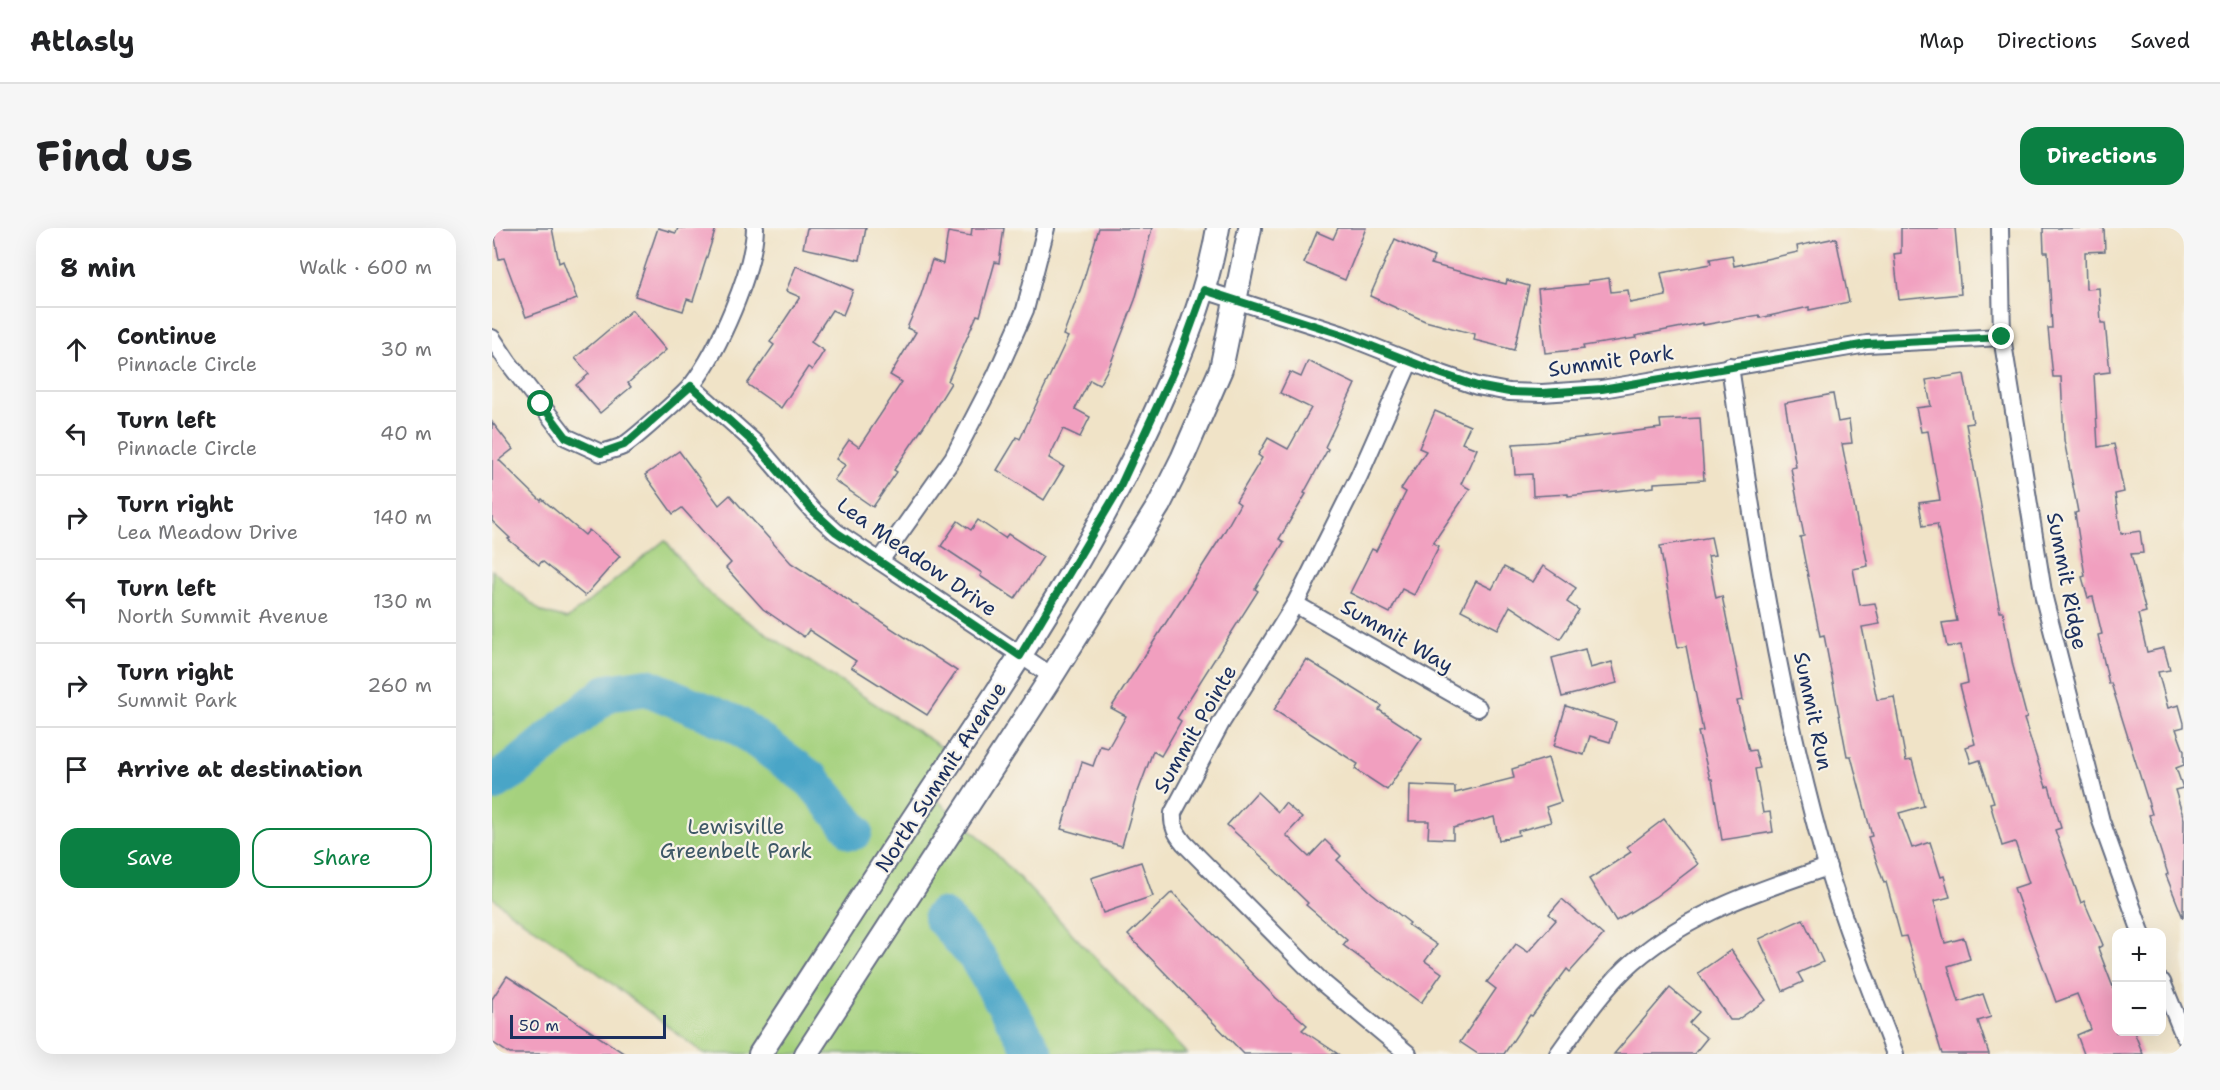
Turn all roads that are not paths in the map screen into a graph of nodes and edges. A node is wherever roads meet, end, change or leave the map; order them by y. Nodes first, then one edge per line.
1 (754, 228) edge
2 (1046, 228) edge
3 (1218, 228) edge
4 (1250, 228) edge
5 (2000, 228) edge
6 (1204, 290) junction
7 (1236, 300) junction
8 (2002, 337) junction
9 (492, 338) edge
10 (1409, 363) junction
11 (1730, 366) junction
12 (691, 386) junction
13 (880, 561) junction
14 (1295, 604) junction
15 (1020, 656) junction
16 (1052, 676) junction
17 (1478, 708) dead end
18 (1828, 867) junction
19 (2139, 928) edge
20 (2166, 992) edge
21 (2184, 1036) edge
22 (760, 1054) edge
23 (806, 1054) edge
24 (1408, 1054) edge
25 (1558, 1054) edge
26 (1895, 1054) edge

1 - 12 street
2 - 13 street
3 - 6 main road, North Summit Avenue
4 - 7 main road, North Summit Avenue
5 - 8 street, Summit Ridge
6 - 7 street, Summit Park
6 - 15 main road, North Summit Avenue
7 - 10 street, Summit Park
7 - 16 main road, North Summit Avenue
8 - 11 street, Summit Park
8 - 19 street, Summit Ridge
9 - 12 street
10 - 11 street, Summit Park
10 - 14 street, Summit Pointe
11 - 18 street, Summit Run
12 - 13 street, Lea Meadow Drive
13 - 15 street, Lea Meadow Drive
14 - 17 street, Summit Way
14 - 24 street, Summit Pointe
15 - 16 street, Lea Meadow Drive
15 - 22 main road, North Summit Avenue
16 - 23 main road, North Summit Avenue
18 - 25 street
18 - 26 street, Summit Run
20 - 21 street

